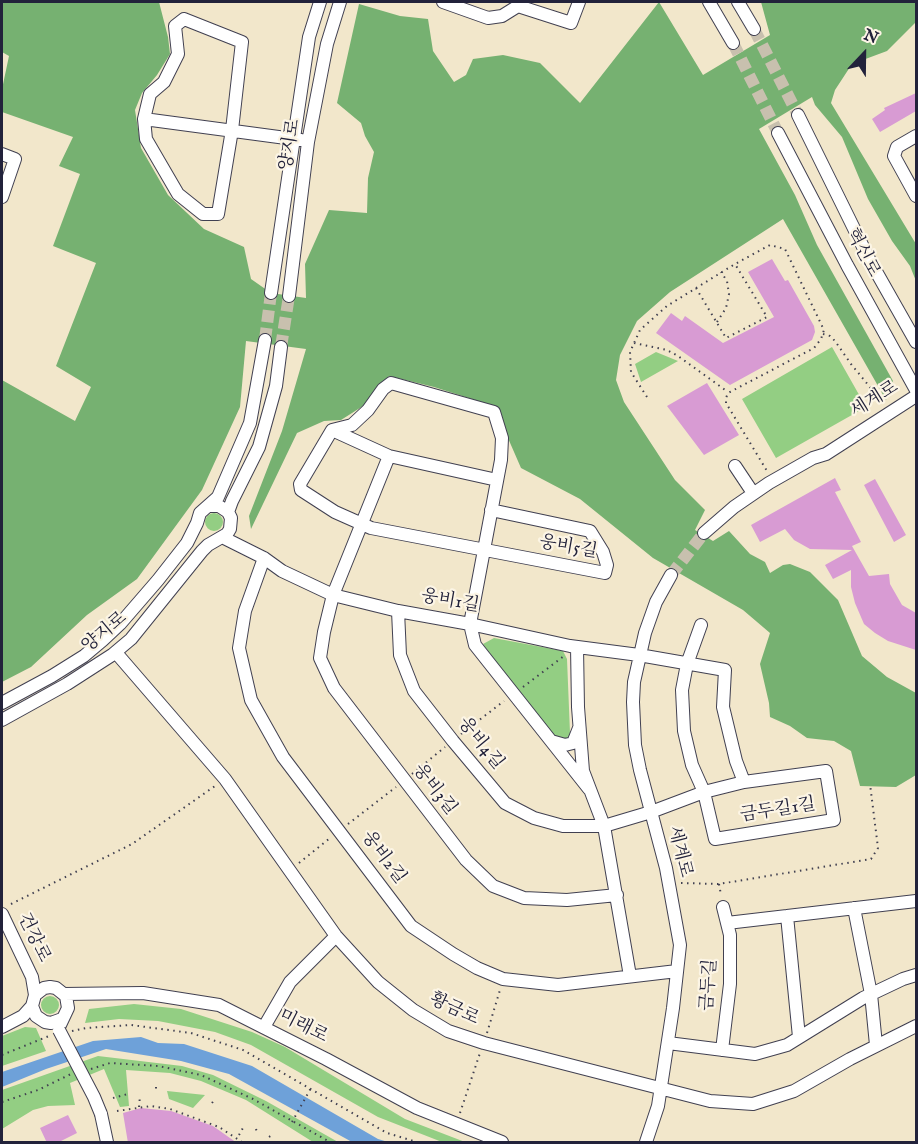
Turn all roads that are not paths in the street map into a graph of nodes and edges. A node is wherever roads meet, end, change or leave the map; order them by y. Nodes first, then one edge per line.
1 (320, 2) edge
2 (340, 2) edge
3 (443, 2) edge
4 (579, 2) edge
5 (709, 2) edge
6 (738, 2) edge
7 (519, 4) edge
8 (754, 29) tunnel mouth
9 (733, 43) tunnel mouth
10 (798, 115) tunnel mouth
11 (144, 119) junction
12 (232, 130) junction
13 (778, 133) tunnel mouth
14 (916, 136) edge
15 (294, 139) junction
16 (308, 142) junction
17 (2, 154) edge
18 (916, 196) edge
19 (2, 197) edge
20 (271, 293) tunnel mouth
21 (290, 296) tunnel mouth
22 (265, 340) tunnel mouth
23 (916, 342) edge
24 (281, 347) tunnel mouth
25 (916, 390) edge
26 (916, 396) edge
27 (332, 430) junction
28 (389, 456) junction
29 (735, 466) dead end
30 (497, 480) junction
31 (753, 493) junction
32 (208, 506) junction
33 (230, 507) junction
34 (491, 510) junction
35 (362, 526) junction
36 (194, 529) junction
37 (704, 533) tunnel mouth
38 (219, 538) junction
39 (485, 551) junction
40 (264, 558) junction
41 (186, 572) junction
42 (671, 575) tunnel mouth
43 (333, 595) junction
44 (398, 611) junction
45 (470, 624) junction
46 (701, 625) dead end
47 (578, 647) junction
48 (639, 655) junction
49 (117, 656) junction
50 (687, 664) junction
51 (67, 684) junction
52 (2, 704) edge
53 (2, 720) edge
54 (580, 727) junction
55 (551, 741) junction
56 (744, 782) junction
57 (589, 789) junction
58 (704, 792) junction
59 (651, 813) junction
60 (604, 826) junction
61 (617, 895) junction
62 (916, 901) edge
63 (723, 907) dead end
64 (854, 908) junction
65 (2, 914) edge
66 (787, 916) junction
67 (727, 923) junction
68 (336, 936) junction
69 (676, 971) junction
70 (916, 975) edge
71 (630, 976) junction
72 (872, 994) junction
73 (69, 997) junction
74 (34, 1004) junction
75 (916, 1026) edge
76 (264, 1027) junction
77 (2, 1028) edge
78 (57, 1028) junction
79 (799, 1037) junction
80 (668, 1043) junction
81 (876, 1046) junction
82 (722, 1050) junction
83 (660, 1089) junction
84 (107, 1143) edge
85 (502, 1143) edge
86 (646, 1143) edge

1 - 15 street, 양지로
2 - 16 street, 양지로
3 - 7 street
4 - 7 street
5 - 9 street
6 - 8 street
10 - 23 street, 혁신로
11 - 12 street
11 - 12 street
11 - 12 street
12 - 15 street
13 - 25 street, 혁신로
14 - 18 street
15 - 16 street
15 - 20 street, 양지로
16 - 21 street, 양지로
17 - 19 street
22 - 32 street, 양지로
24 - 33 street
26 - 31 street, 세계로
27 - 28 street
27 - 30 street
27 - 35 street, 웅비5길
28 - 30 street
28 - 35 street
29 - 31 street
30 - 34 street
31 - 37 street, 세계로
32 - 33 street
32 - 36 street, 양지로
33 - 38 street
34 - 39 street
34 - 39 street, 웅비5길
35 - 39 street, 웅비5길
35 - 43 street
36 - 38 street, 웅비1길
36 - 52 street, 양지로
38 - 40 street, 웅비1길
38 - 41 street, 양지로
39 - 45 street
40 - 43 street, 웅비1길
40 - 71 street, 웅비2길
41 - 49 street
41 - 51 street, 양지로
42 - 48 street, 세계로
43 - 44 street, 웅비1길
43 - 61 street, 웅비3길
44 - 45 street, 웅비1길
44 - 60 street, 웅비4길
45 - 47 street, 웅비1길
45 - 55 street
46 - 50 street
47 - 48 street, 웅비1길
47 - 54 street
48 - 50 street, 금두길1길
48 - 59 street, 세계로
49 - 51 street
49 - 68 street, 황금로
50 - 56 street, 금두길1길
50 - 58 street, 금두길1길
51 - 53 street, 양지로
54 - 55 street
54 - 57 street
55 - 57 street
56 - 58 street, 금두길1길
56 - 58 street, 금두길1길
57 - 60 street
58 - 59 street, 금두길1길
59 - 60 street, 웅비4길
59 - 69 street, 세계로
60 - 61 street
61 - 71 street
62 - 64 street
63 - 67 street, 금두길
64 - 66 street
64 - 72 street
65 - 74 street, 건강로
66 - 67 street
66 - 79 street
67 - 82 street, 금두길
68 - 76 street
68 - 83 street, 황금로
69 - 71 street, 웅비2길
69 - 80 street, 세계로
70 - 72 street
72 - 79 street
72 - 81 street
73 - 74 street, 미래로
73 - 76 street, 미래로
73 - 78 street
74 - 77 street
74 - 78 street
75 - 81 street, 황금로
76 - 85 street, 미래로
78 - 84 street, bridge
79 - 82 street
80 - 82 street
80 - 83 street, 세계로
81 - 83 street, 황금로
83 - 86 street, 세계로

